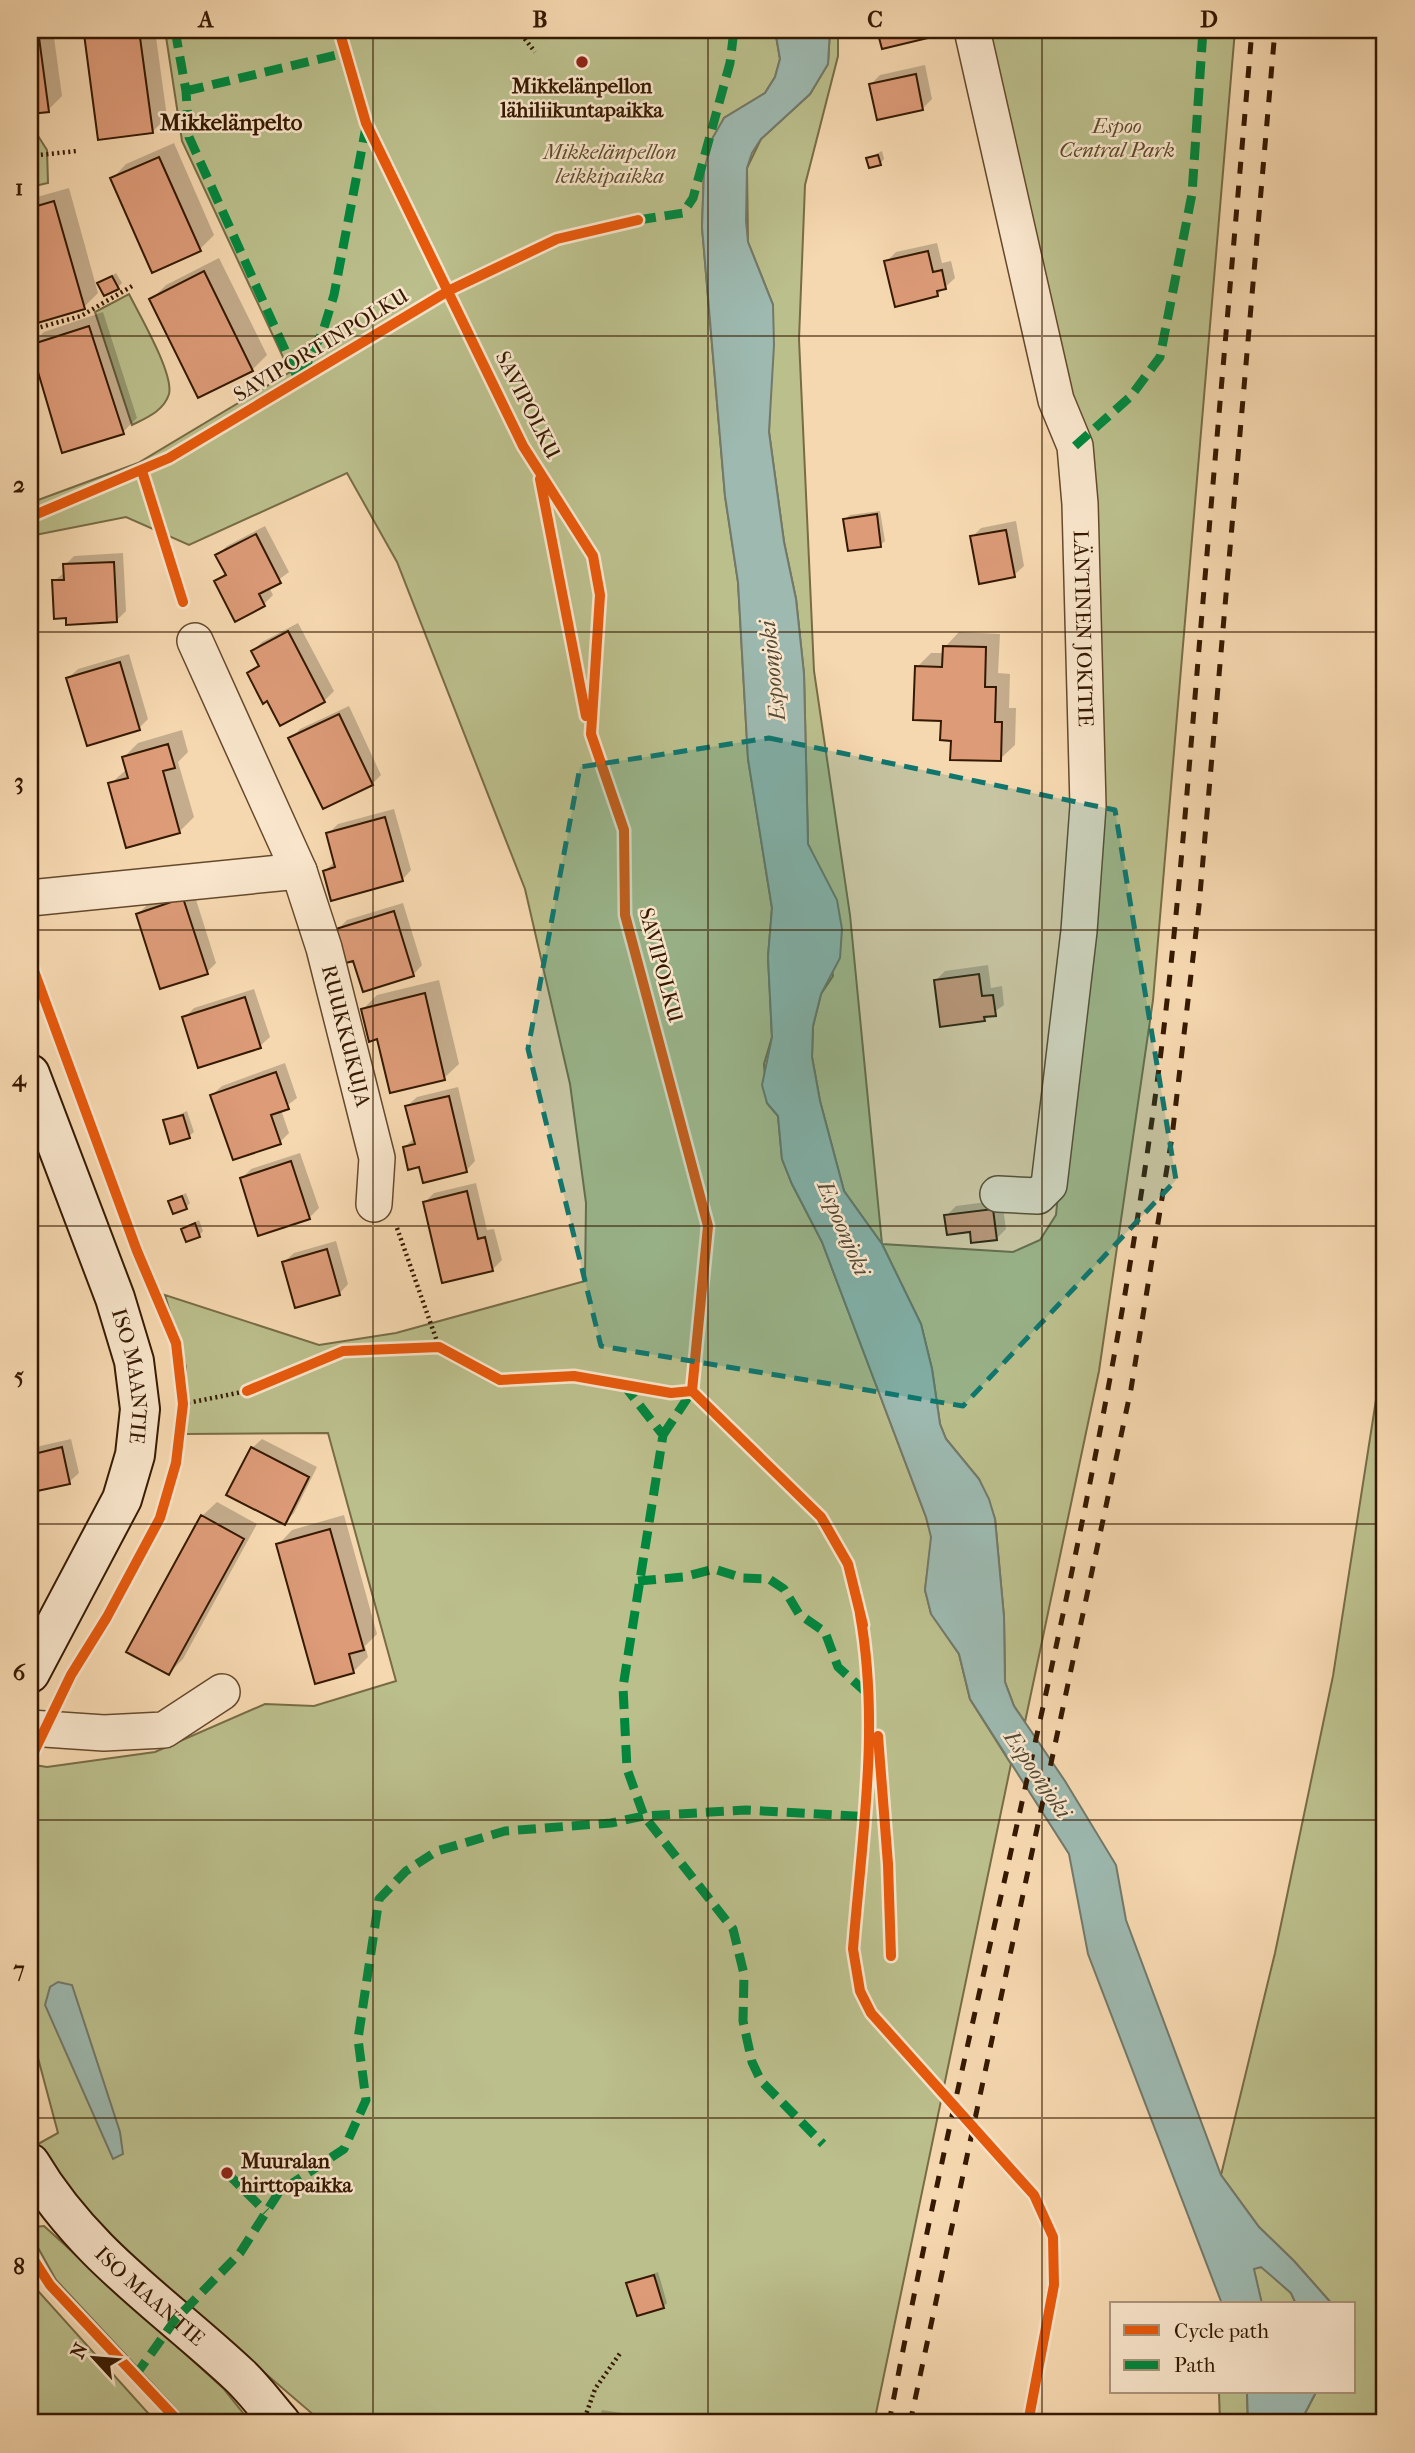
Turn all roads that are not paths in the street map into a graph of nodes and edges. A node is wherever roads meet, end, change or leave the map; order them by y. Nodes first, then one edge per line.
1 (972, 30) edge
2 (195, 641) dead end
3 (299, 871) junction
4 (30, 898) edge
5 (30, 1074) edge
6 (998, 1194) dead end
7 (385, 1215) road end
8 (30, 1672) edge
9 (222, 1692) dead end
10 (30, 1728) edge
11 (30, 2162) edge
12 (281, 2423) edge

1 - 6 street, LÄNTINEN JOKITIE
2 - 3 street, RUUKKUKUJA
3 - 4 street
3 - 7 street, RUUKKUKUJA
5 - 8 main road, ISO MAANTIE
9 - 10 street
11 - 12 main road, ISO MAANTIE

